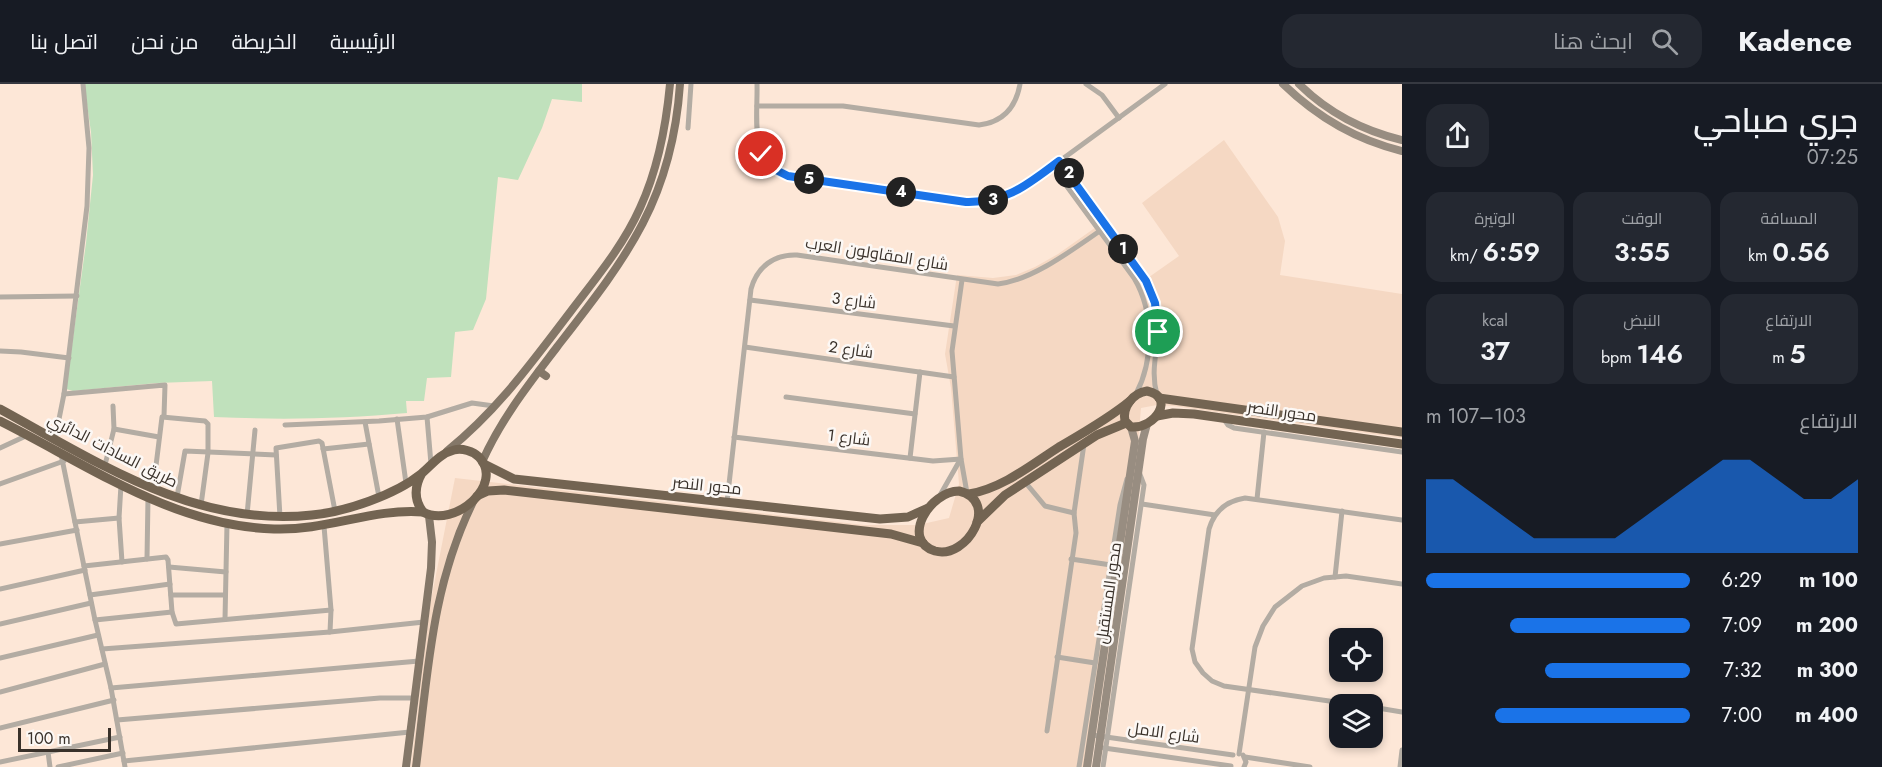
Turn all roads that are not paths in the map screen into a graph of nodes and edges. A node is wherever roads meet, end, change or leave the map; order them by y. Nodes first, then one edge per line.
1 (83, 84) edge
2 (670, 84) edge
3 (681, 84) edge
4 (691, 84) edge
5 (757, 84) edge
6 (1020, 84) edge
7 (1086, 84) edge
8 (1165, 84) edge
9 (1283, 84) edge
10 (1299, 84) edge
11 (757, 106) junction
12 (1119, 118) junction
13 (688, 128) dead end
14 (1402, 140) edge
15 (1402, 151) edge
16 (1059, 161) junction
17 (1052, 166) junction
18 (1107, 226) junction
19 (1099, 231) junction
20 (962, 280) junction
21 (0, 297) edge
22 (77, 297) junction
23 (750, 300) junction
24 (954, 326) junction
25 (745, 347) junction
26 (0, 351) edge
27 (69, 358) junction
28 (920, 372) junction
29 (954, 377) junction
30 (64, 394) junction
31 (1158, 396) junction
32 (786, 397) dead end
33 (1133, 398) junction
34 (1180, 400) junction
35 (113, 406) dead end
36 (496, 406) junction
37 (0, 409) edge
38 (1178, 413) junction
39 (915, 414) junction
40 (164, 416) junction
41 (1156, 416) junction
42 (427, 417) junction
43 (1222, 417) junction
44 (397, 420) junction
45 (0, 422) edge
46 (365, 422) junction
47 (1147, 424) junction
48 (285, 425) dead end
49 (1129, 425) junction
50 (114, 429) junction
51 (255, 430) dead end
52 (1264, 432) junction
53 (1402, 432) edge
54 (28, 435) junction
55 (159, 437) junction
56 (734, 437) junction
57 (55, 439) junction
58 (369, 444) junction
59 (1084, 444) junction
60 (1402, 444) edge
61 (0, 448) edge
62 (323, 449) junction
63 (1402, 452) edge
64 (208, 453) junction
65 (253, 454) junction
66 (276, 455) junction
67 (441, 456) junction
68 (62, 457) junction
69 (910, 458) junction
70 (961, 459) junction
71 (483, 463) junction
72 (431, 464) junction
73 (105, 465) junction
74 (1134, 472) junction
75 (422, 473) junction
76 (1025, 482) junction
77 (406, 483) junction
78 (0, 484) edge
79 (121, 484) junction
80 (150, 494) junction
81 (968, 494) junction
82 (378, 497) junction
83 (939, 497) junction
84 (476, 498) junction
85 (177, 499) junction
86 (1257, 499) junction
87 (364, 502) junction
88 (727, 502) junction
89 (1142, 504) junction
90 (201, 506) junction
91 (928, 508) junction
92 (335, 511) junction
93 (1342, 511) junction
94 (1074, 513) junction
95 (426, 514) junction
96 (247, 515) junction
97 (1215, 515) junction
98 (369, 516) junction
99 (280, 517) junction
100 (119, 518) junction
101 (1402, 520) edge
102 (75, 522) junction
103 (977, 522) junction
104 (227, 524) junction
105 (324, 526) junction
106 (77, 530) junction
107 (923, 543) junction
108 (0, 544) edge
109 (1115, 555) junction
110 (147, 559) junction
111 (1071, 559) junction
112 (122, 562) junction
113 (1111, 565) junction
114 (169, 567) junction
115 (84, 568) junction
116 (431, 568) junction
117 (446, 570) junction
118 (226, 572) junction
119 (1335, 577) junction
120 (170, 584) junction
121 (1402, 584) edge
122 (0, 589) edge
123 (90, 595) junction
124 (171, 595) junction
125 (225, 596) junction
126 (91, 603) junction
127 (331, 610) junction
128 (172, 612) junction
129 (225, 619) junction
130 (95, 620) junction
131 (424, 622) junction
132 (0, 624) edge
133 (330, 632) junction
134 (98, 635) junction
135 (102, 649) junction
136 (1057, 657) junction
137 (0, 658) edge
138 (419, 661) junction
139 (1095, 663) junction
140 (105, 664) junction
141 (111, 688) junction
142 (1248, 689) junction
143 (0, 692) edge
144 (414, 698) junction
145 (114, 700) junction
146 (1329, 701) edge
147 (1383, 709) edge
148 (1402, 712) edge
149 (117, 720) junction
150 (0, 728) edge
151 (1047, 731) dead end
152 (410, 732) junction
153 (120, 736) junction
154 (1100, 736) junction
155 (1093, 749) junction
156 (1402, 750) edge
157 (48, 752) junction
158 (123, 753) junction
159 (1236, 754) junction
160 (1245, 757) junction
161 (0, 762) edge
162 (124, 764) edge
163 (1231, 766) edge
164 (50, 767) edge
165 (58, 767) edge
166 (406, 767) edge
167 (417, 767) edge
168 (1079, 767) edge
169 (1087, 767) edge
170 (1096, 767) edge
171 (1103, 767) edge
172 (1244, 767) edge
173 (1310, 767) edge
174 (1400, 767) edge

1 - 22 street
2 - 36 main road
3 - 71 main road
4 - 13 street
5 - 11 street
6 - 11 street
7 - 12 street
8 - 12 street
9 - 15 street
10 - 14 street
11 - 17 street
12 - 16 street
16 - 17 street
16 - 18 street
17 - 19 street
18 - 19 street, شارع المقاولون العرب
18 - 31 street
19 - 20 street, شارع المقاولون العرب
19 - 33 street
20 - 23 street, شارع المقاولون العرب
20 - 24 street
21 - 22 street
22 - 27 street
23 - 24 street, شارع 3
23 - 25 street, شارع المقاولون العرب
24 - 29 street
25 - 28 street, شارع 2
25 - 56 street, شارع المقاولون العرب
26 - 27 street
27 - 30 street
28 - 29 street, شارع 2
28 - 39 street
29 - 70 street
30 - 40 street
30 - 57 street
31 - 33 highway
31 - 34 highway, محور النصر
31 - 41 highway
32 - 39 street
33 - 49 highway
33 - 81 highway
34 - 38 highway
34 - 53 highway, محور النصر
35 - 50 street
36 - 42 street
36 - 67 main road
37 - 57 highway, طريق السادات الدائري
38 - 41 highway, محور النصر
38 - 43 highway, محور النصر
39 - 69 street
40 - 55 street
40 - 64 street
41 - 47 highway
42 - 44 street
42 - 72 street
43 - 52 street
43 - 60 highway, محور النصر
44 - 46 street
44 - 77 street
45 - 54 highway, طريق السادات الدائري
46 - 48 street
46 - 58 street
47 - 49 highway
47 - 74 street, محور المستقبل
49 - 59 highway
49 - 74 street, محور المستقبل
50 - 55 street
50 - 73 street
51 - 65 street
52 - 63 street
52 - 86 street
54 - 61 street
54 - 68 highway, طريق السادات الدائري
55 - 80 street
56 - 69 street, شارع 1
56 - 88 street, شارع المقاولون العرب
57 - 73 highway, طريق السادات الدائري
58 - 62 street
58 - 82 street
59 - 76 highway
59 - 94 street
62 - 66 street
62 - 92 street
64 - 65 street
64 - 85 street
64 - 90 street
65 - 66 street
65 - 96 street
66 - 99 street
67 - 71 highway
67 - 72 highway
68 - 78 street
68 - 79 highway, طريق السادات الدائري
68 - 102 street
69 - 70 street, شارع 1
70 - 81 street
70 - 83 street
71 - 84 highway
71 - 88 highway, محور النصر
72 - 75 highway
73 - 80 highway, طريق السادات الدائري
74 - 89 street
74 - 109 street, محور المستقبل
74 - 154 street, محور المستقبل
75 - 77 highway, طريق السادات الدائري
75 - 95 highway
76 - 94 street
76 - 103 highway
77 - 82 highway, طريق السادات الدائري
79 - 80 highway, طريق السادات الدائري
79 - 100 street
80 - 85 highway, طريق السادات الدائري
80 - 104 highway, طريق السادات الدائري
80 - 110 street
81 - 83 highway
81 - 103 highway
82 - 87 highway, طريق السادات الدائري
83 - 91 highway
84 - 95 highway
84 - 107 highway, محور النصر
84 - 117 main road
85 - 90 highway, طريق السادات الدائري
86 - 93 street
86 - 97 street
87 - 92 highway, طريق السادات الدائري
87 - 98 highway
88 - 91 highway, محور النصر
89 - 97 street
89 - 154 street
90 - 96 highway, طريق السادات الدائري
91 - 107 highway
92 - 99 highway, طريق السادات الدائري
93 - 101 street
93 - 119 street
94 - 111 street
95 - 98 highway, طريق السادات الدائري
95 - 116 main road
96 - 99 highway, طريق السادات الدائري
97 - 142 street
98 - 105 highway, طريق السادات الدائري
100 - 102 street
100 - 112 street
102 - 106 street
103 - 107 highway
104 - 105 highway, طريق السادات الدائري
104 - 118 street
105 - 127 street
106 - 108 street
106 - 115 street
109 - 113 street
109 - 154 street, محور المستقبل
110 - 112 street
110 - 114 street
111 - 113 street
111 - 136 street
112 - 115 street
113 - 139 street
114 - 118 street
114 - 120 street
115 - 122 street
115 - 123 street
116 - 117 main road
116 - 131 main road
117 - 167 main road
118 - 125 street
119 - 121 street
119 - 142 street
120 - 123 street
120 - 124 street
123 - 126 street
124 - 125 street
124 - 128 street
125 - 129 street
126 - 130 street
126 - 132 street
127 - 129 street
127 - 133 street
128 - 129 street
128 - 130 street
130 - 134 street
131 - 133 street
131 - 138 main road
133 - 135 street
134 - 135 street
134 - 137 street
135 - 140 street
136 - 139 street
136 - 151 street
138 - 141 street
138 - 144 main road
139 - 155 street
140 - 141 street
140 - 143 street
141 - 145 street
142 - 146 street
142 - 159 street
144 - 149 street
144 - 152 main road
145 - 149 street
145 - 150 street
147 - 148 street
149 - 153 street
152 - 162 street
152 - 166 main road
153 - 157 street
153 - 158 street
154 - 155 street, محور المستقبل
154 - 155 street
154 - 159 street, شارع الامل
155 - 163 street, شارع الامل
155 - 168 street
155 - 169 street, محور المستقبل
155 - 170 street, محور المستقبل
155 - 171 street
156 - 174 street
157 - 161 street
157 - 164 street
158 - 162 street
158 - 165 street
159 - 160 street, شارع الامل
159 - 163 street
160 - 172 street
160 - 173 street

